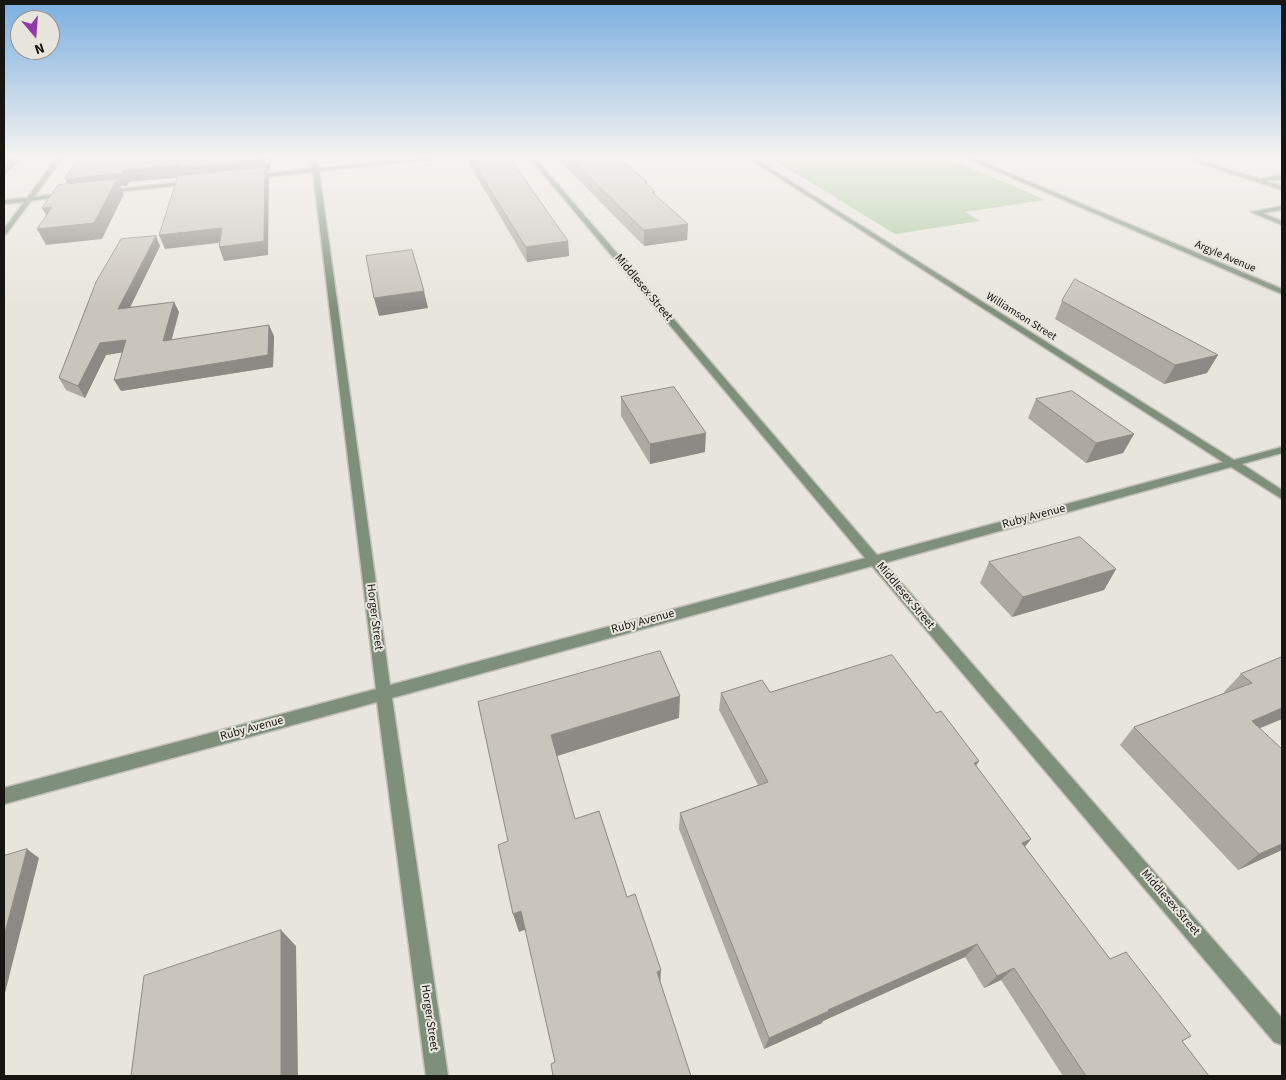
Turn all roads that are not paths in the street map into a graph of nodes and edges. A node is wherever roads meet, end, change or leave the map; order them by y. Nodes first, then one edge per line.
1 (23, 207) edge
2 (321, 207) edge
3 (574, 207) edge
4 (828, 207) edge
5 (1085, 207) edge
6 (1282, 208) edge
7 (1282, 223) edge
8 (4, 233) edge
9 (1282, 292) edge
10 (1282, 450) edge
11 (1233, 464) junction
12 (1282, 495) edge
13 (875, 561) junction
14 (384, 693) junction
15 (4, 796) edge
16 (1282, 1034) edge
17 (437, 1076) edge

1 - 8 street
2 - 14 street, Horger Street
3 - 13 street, Middlesex Street
4 - 11 street, Williamson Street
5 - 9 street, Argyle Avenue
6 - 7 street
10 - 11 street, Ruby Avenue
11 - 12 street, Williamson Street
11 - 13 street, Ruby Avenue
13 - 14 street, Ruby Avenue
13 - 16 street, Middlesex Street
14 - 15 street, Ruby Avenue
14 - 17 street, Horger Street

